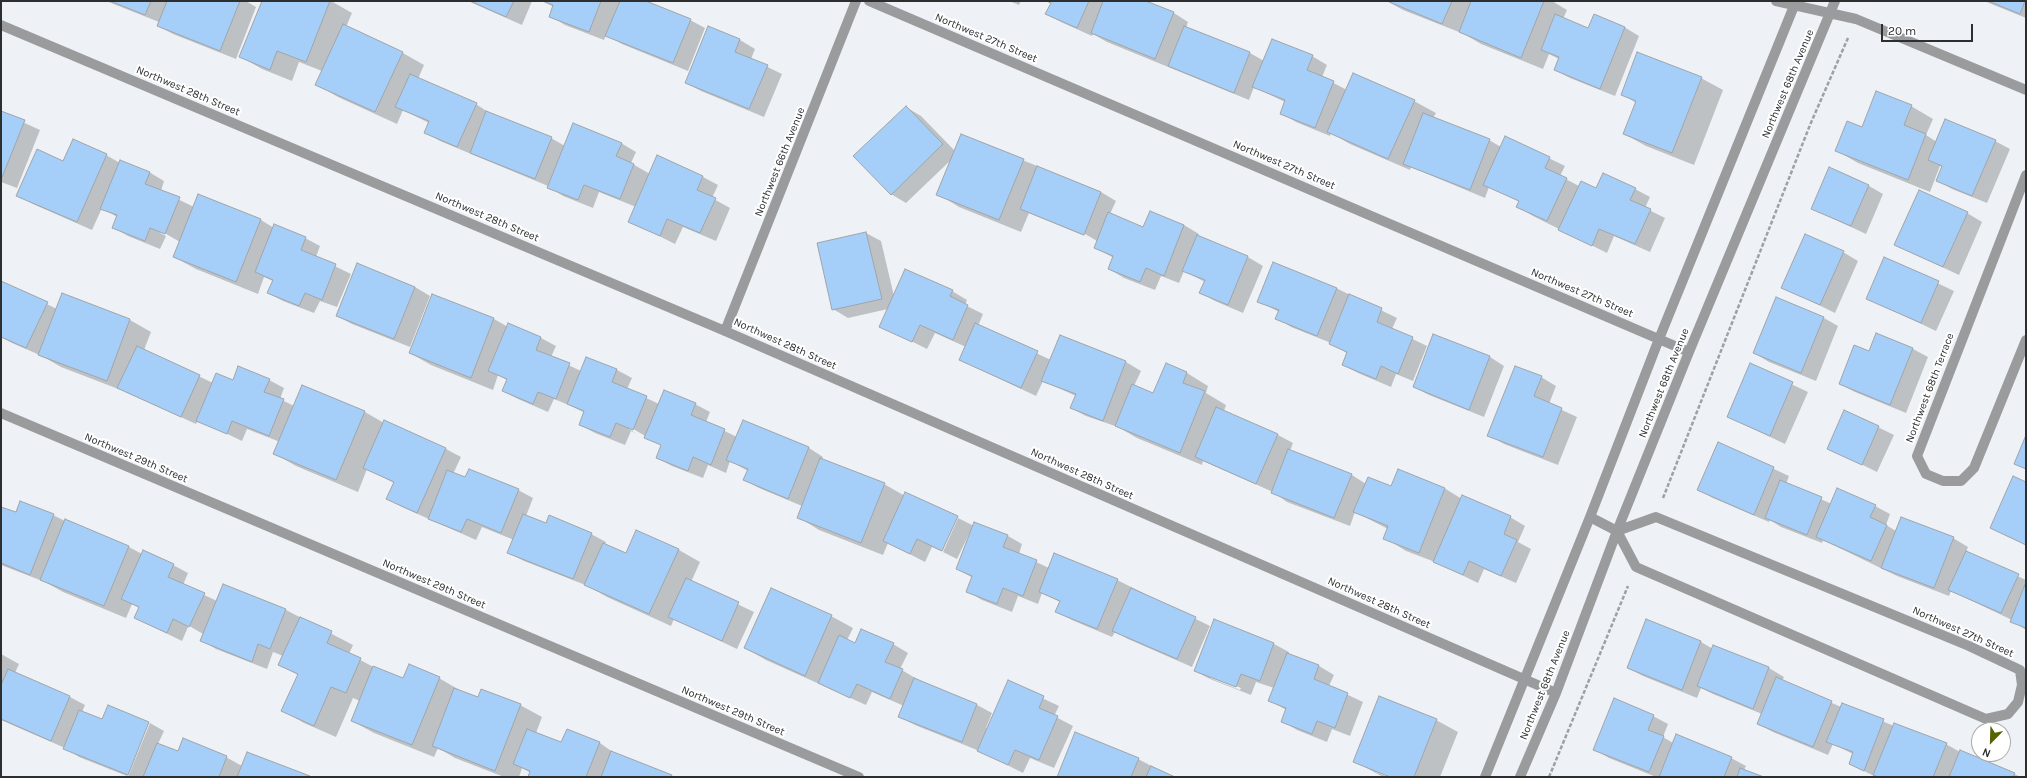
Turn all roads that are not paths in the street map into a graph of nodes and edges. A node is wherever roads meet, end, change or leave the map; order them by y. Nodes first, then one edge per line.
1 (856, 1) edge
2 (869, 1) edge
3 (1776, 1) edge
4 (1835, 1) edge
5 (1795, 3) edge
6 (1830, 14) junction
7 (1, 25) edge
8 (2026, 90) edge
9 (2026, 175) edge
10 (725, 331) junction
11 (1659, 339) junction
12 (2026, 340) edge
13 (1689, 352) junction
14 (1, 413) edge
15 (1590, 517) junction
16 (1617, 530) junction
17 (1524, 680) junction
18 (1556, 693) junction
19 (859, 777) edge
20 (1485, 777) edge
21 (1520, 777) edge

1 - 10 street, Northwest 66th Avenue
2 - 11 street, Northwest 27th Street
3 - 5 street
4 - 6 street, Northwest 68th Avenue
5 - 6 street
5 - 11 street, Northwest 68th Avenue
6 - 8 street
6 - 13 street, Northwest 68th Avenue
7 - 10 street, Northwest 28th Street
9 - 12 street, Northwest 68th Terrace
10 - 17 street, Northwest 28th Street
11 - 13 street, Northwest 27th Street
11 - 15 street, Northwest 68th Avenue
13 - 16 street, Northwest 68th Avenue
14 - 19 street, Northwest 29th Street
15 - 16 street
15 - 17 street, Northwest 68th Avenue
16 - 16 street, Northwest 27th Street
16 - 18 street, Northwest 68th Avenue
17 - 18 street, Northwest 28th Street
17 - 20 street, Northwest 68th Avenue
18 - 21 street, Northwest 68th Avenue

